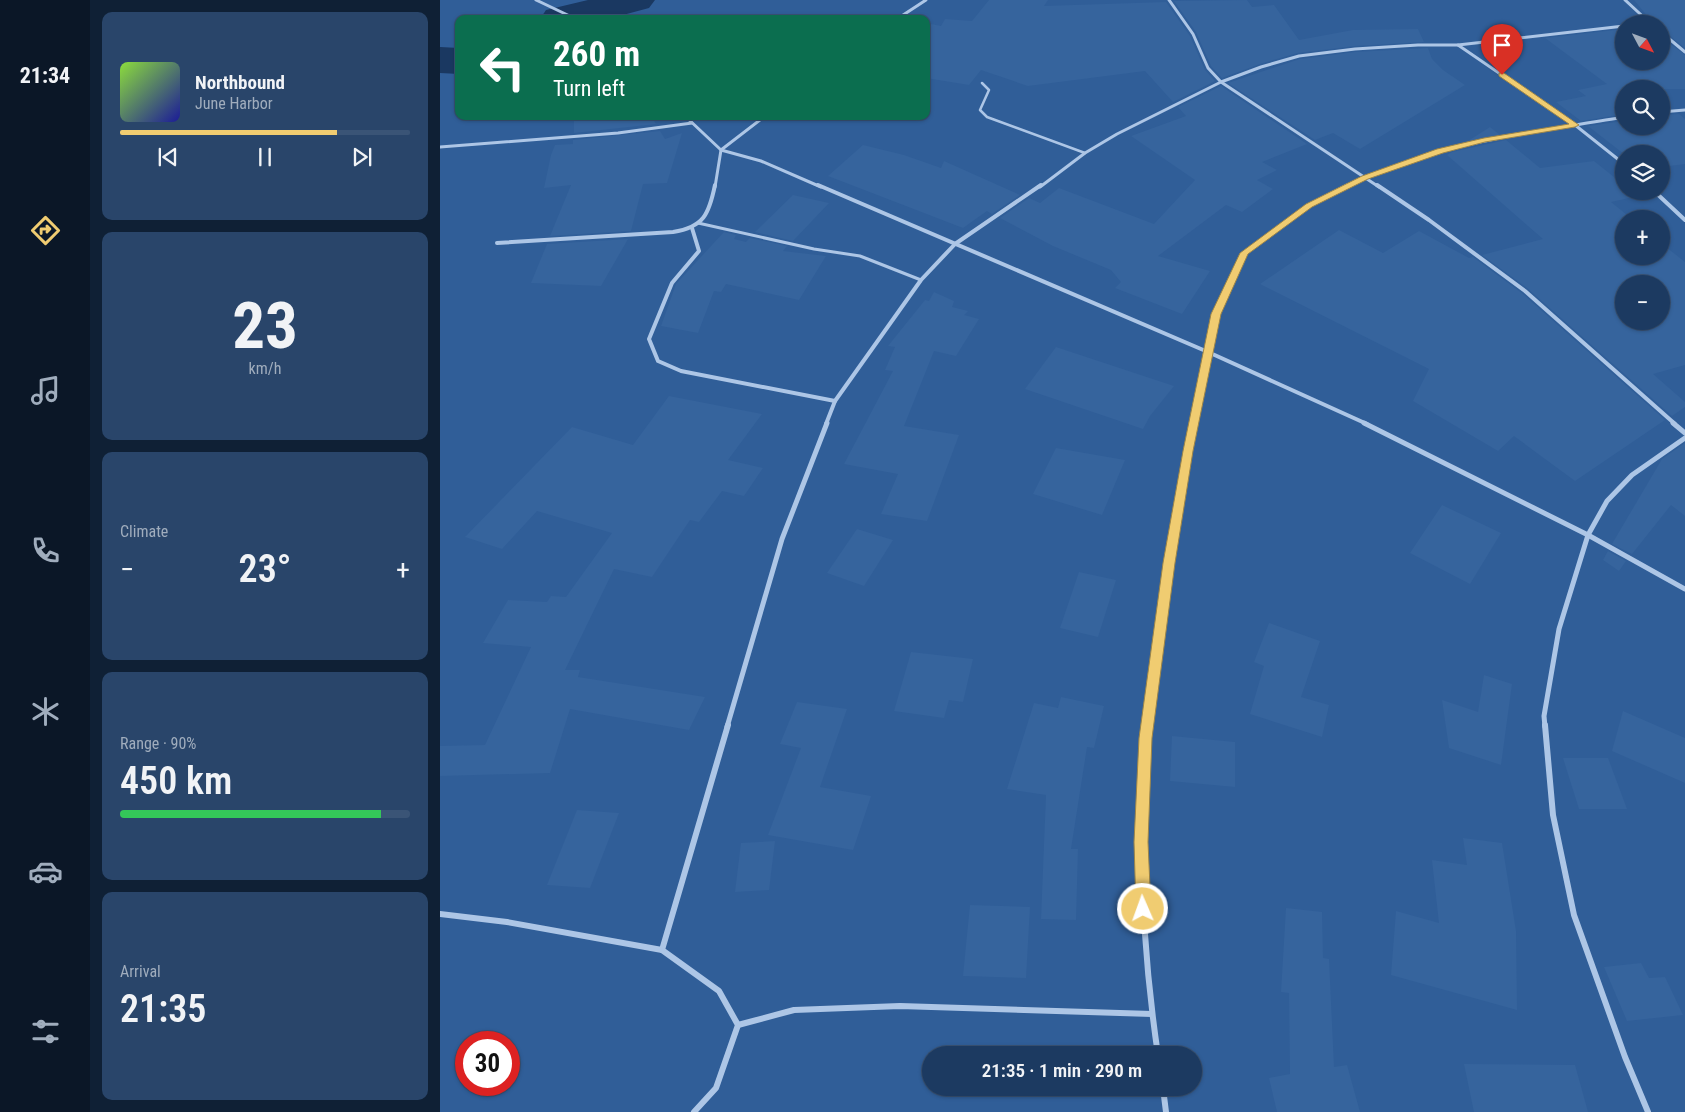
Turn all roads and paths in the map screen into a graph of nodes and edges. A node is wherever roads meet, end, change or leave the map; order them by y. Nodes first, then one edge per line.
1 (536, 0) edge
2 (926, 0) edge
3 (1169, 0) edge
4 (1626, 0) edge
5 (569, 15) edge
6 (903, 15) edge
7 (1640, 15) edge
8 (1615, 27) edge
9 (1670, 40) edge
10 (1458, 45) junction
11 (1685, 52) edge
12 (1220, 82) junction
13 (982, 83) dead end
14 (1685, 110) edge
15 (1670, 111) edge
16 (1615, 118) edge
17 (689, 120) edge
18 (760, 120) edge
19 (692, 123) junction
20 (1575, 125) junction
21 (440, 147) edge
22 (721, 150) junction
23 (1085, 153) junction
24 (1615, 157) edge
25 (1365, 178) junction
26 (1664, 200) edge
27 (1685, 220) edge
28 (698, 223) junction
29 (692, 228) junction
30 (497, 243) dead end
31 (955, 244) junction
32 (921, 280) junction
33 (1208, 352) junction
34 (835, 401) junction
35 (1685, 432) edge
36 (1685, 438) edge
37 (1588, 535) junction
38 (1685, 589) edge
39 (440, 914) edge
40 (662, 950) junction
41 (1152, 1014) junction
42 (738, 1025) junction
43 (1157, 1046) edge
44 (1164, 1096) edge
45 (694, 1112) edge
46 (1166, 1112) edge
47 (1648, 1112) edge

1 - 5 street
2 - 6 street
3 - 12 street
4 - 7 street
8 - 10 street
9 - 11 street
10 - 12 street
10 - 20 street
12 - 23 street
12 - 25 street
13 - 23 lane
14 - 15 street
16 - 20 street
17 - 19 street
18 - 22 street
19 - 21 street
19 - 22 street
20 - 24 street
20 - 25 street
22 - 28 street
22 - 31 street
23 - 31 street
25 - 33 street
25 - 35 street
26 - 27 street
28 - 29 street
28 - 32 lane
29 - 30 street
29 - 34 street
31 - 32 street
31 - 33 street
32 - 34 street
33 - 37 street
33 - 41 street
34 - 40 street
36 - 37 street
37 - 38 street
37 - 47 street
39 - 40 street
40 - 42 street
41 - 42 street
41 - 43 street
42 - 45 street
44 - 46 street

